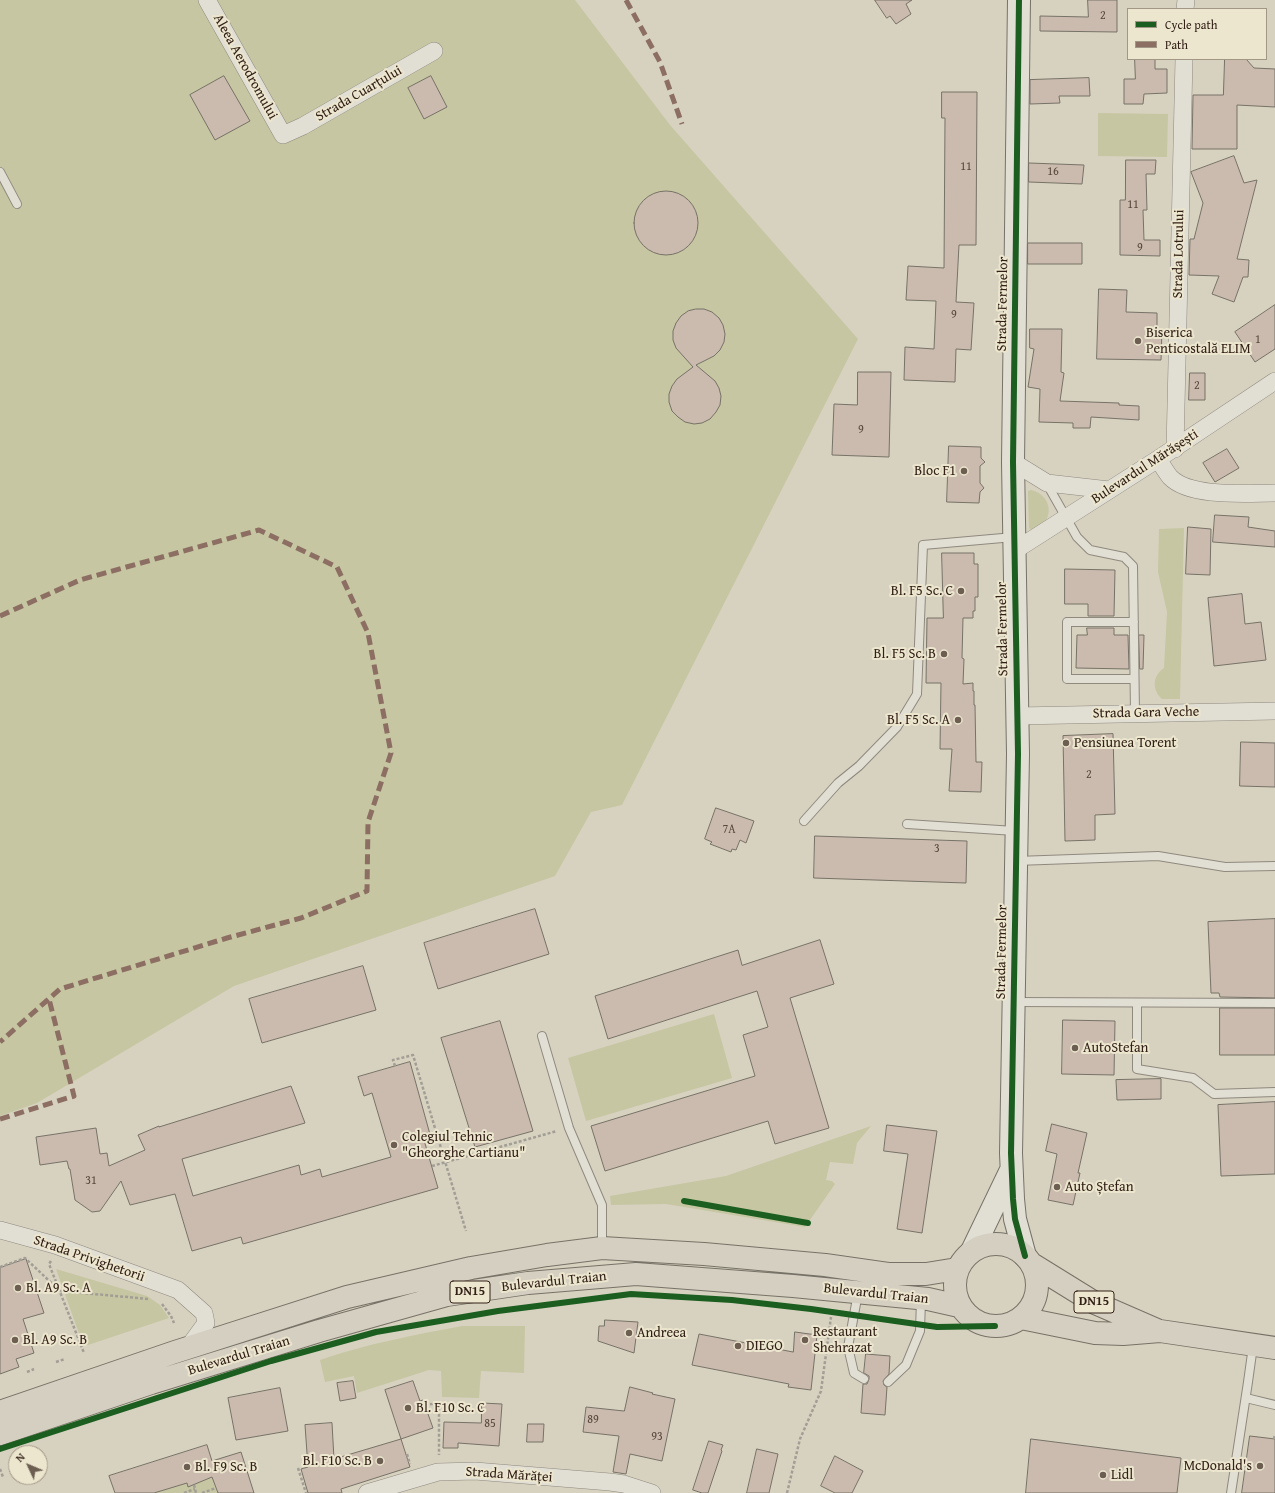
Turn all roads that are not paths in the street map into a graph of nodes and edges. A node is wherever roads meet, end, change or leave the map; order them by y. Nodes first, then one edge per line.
1 (207, 0) edge
2 (1020, 0) edge
3 (434, 51) dead end
4 (1184, 60) edge
5 (283, 135) joint
6 (0, 172) edge
7 (17, 204) dead end
8 (1275, 381) edge
9 (1174, 449) junction
10 (1158, 459) junction
11 (1013, 462) junction
12 (1047, 483) junction
13 (1109, 490) junction
14 (1275, 493) edge
15 (1065, 518) junction
16 (1014, 544) junction
17 (1134, 622) junction
18 (1134, 679) junction
19 (1275, 711) edge
20 (1134, 713) junction
21 (1017, 716) junction
22 (804, 821) dead end
23 (907, 824) dead end
24 (1016, 832) junction
25 (1016, 861) junction
26 (1275, 866) edge
27 (1013, 1002) junction
28 (1137, 1003) junction
29 (1275, 1003) edge
30 (542, 1036) dead end
31 (1275, 1092) edge
32 (1012, 1167) junction
33 (0, 1230) edge
34 (602, 1248) junction
35 (972, 1251) junction
36 (1028, 1260) junction
37 (957, 1268) junction
38 (858, 1293) junction
39 (921, 1298) junction
40 (959, 1306) junction
41 (1021, 1318) junction
42 (1160, 1331) junction
43 (1253, 1345) junction
44 (1275, 1348) edge
45 (187, 1349) junction
46 (864, 1379) dead end
47 (888, 1382) dead end
48 (1246, 1398) junction
49 (1275, 1405) edge
50 (0, 1412) edge
51 (0, 1434) edge
52 (367, 1493) edge
53 (652, 1493) edge
54 (1231, 1493) edge

1 - 5 street, Aleea Aerodromului
2 - 11 street, Strada Fermelor
3 - 5 street, Strada Cuarțului
4 - 9 street, Strada Lotrului
6 - 7 lane
8 - 9 street, Bulevardul Mărășești
9 - 10 street, Bulevardul Mărășești
10 - 13 street, Bulevardul Mărășești
10 - 14 street
11 - 12 street
11 - 16 street, Strada Fermelor
12 - 13 street
12 - 15 lane
13 - 15 street, Bulevardul Mărășești
15 - 16 street, Bulevardul Mărășești
15 - 17 lane
16 - 21 street, Strada Fermelor
16 - 22 lane
17 - 18 lane
17 - 18 lane
18 - 20 lane
19 - 20 street, Strada Gara Veche
20 - 21 street, Strada Gara Veche
21 - 24 street, Strada Fermelor
23 - 24 lane
24 - 25 street, Strada Fermelor
25 - 26 lane
25 - 27 street, Strada Fermelor
27 - 28 lane
27 - 32 street, Strada Fermelor
28 - 29 lane
28 - 31 lane
30 - 34 lane
32 - 35 street, Strada Fermelor
32 - 36 street, Strada Fermelor
33 - 45 street, Strada Privighetorii
34 - 37 main road, Bulevardul Traian / DN15
34 - 45 main road, Bulevardul Traian / DN15
35 - 36 main road, DN15
35 - 37 main road, DN15
36 - 41 main road
36 - 42 main road, DN15
37 - 40 main road
38 - 39 main road, Bulevardul Traian / DN15
38 - 46 lane
38 - 51 main road, Bulevardul Traian / DN15
39 - 40 main road, Bulevardul Traian / DN15
39 - 47 lane
40 - 41 main road
41 - 42 main road, DN15
42 - 43 main road, DN15
43 - 44 main road, DN15
43 - 48 lane
45 - 50 main road, Bulevardul Traian / DN15
48 - 49 lane
48 - 54 lane
52 - 53 street, Strada Mărăței

